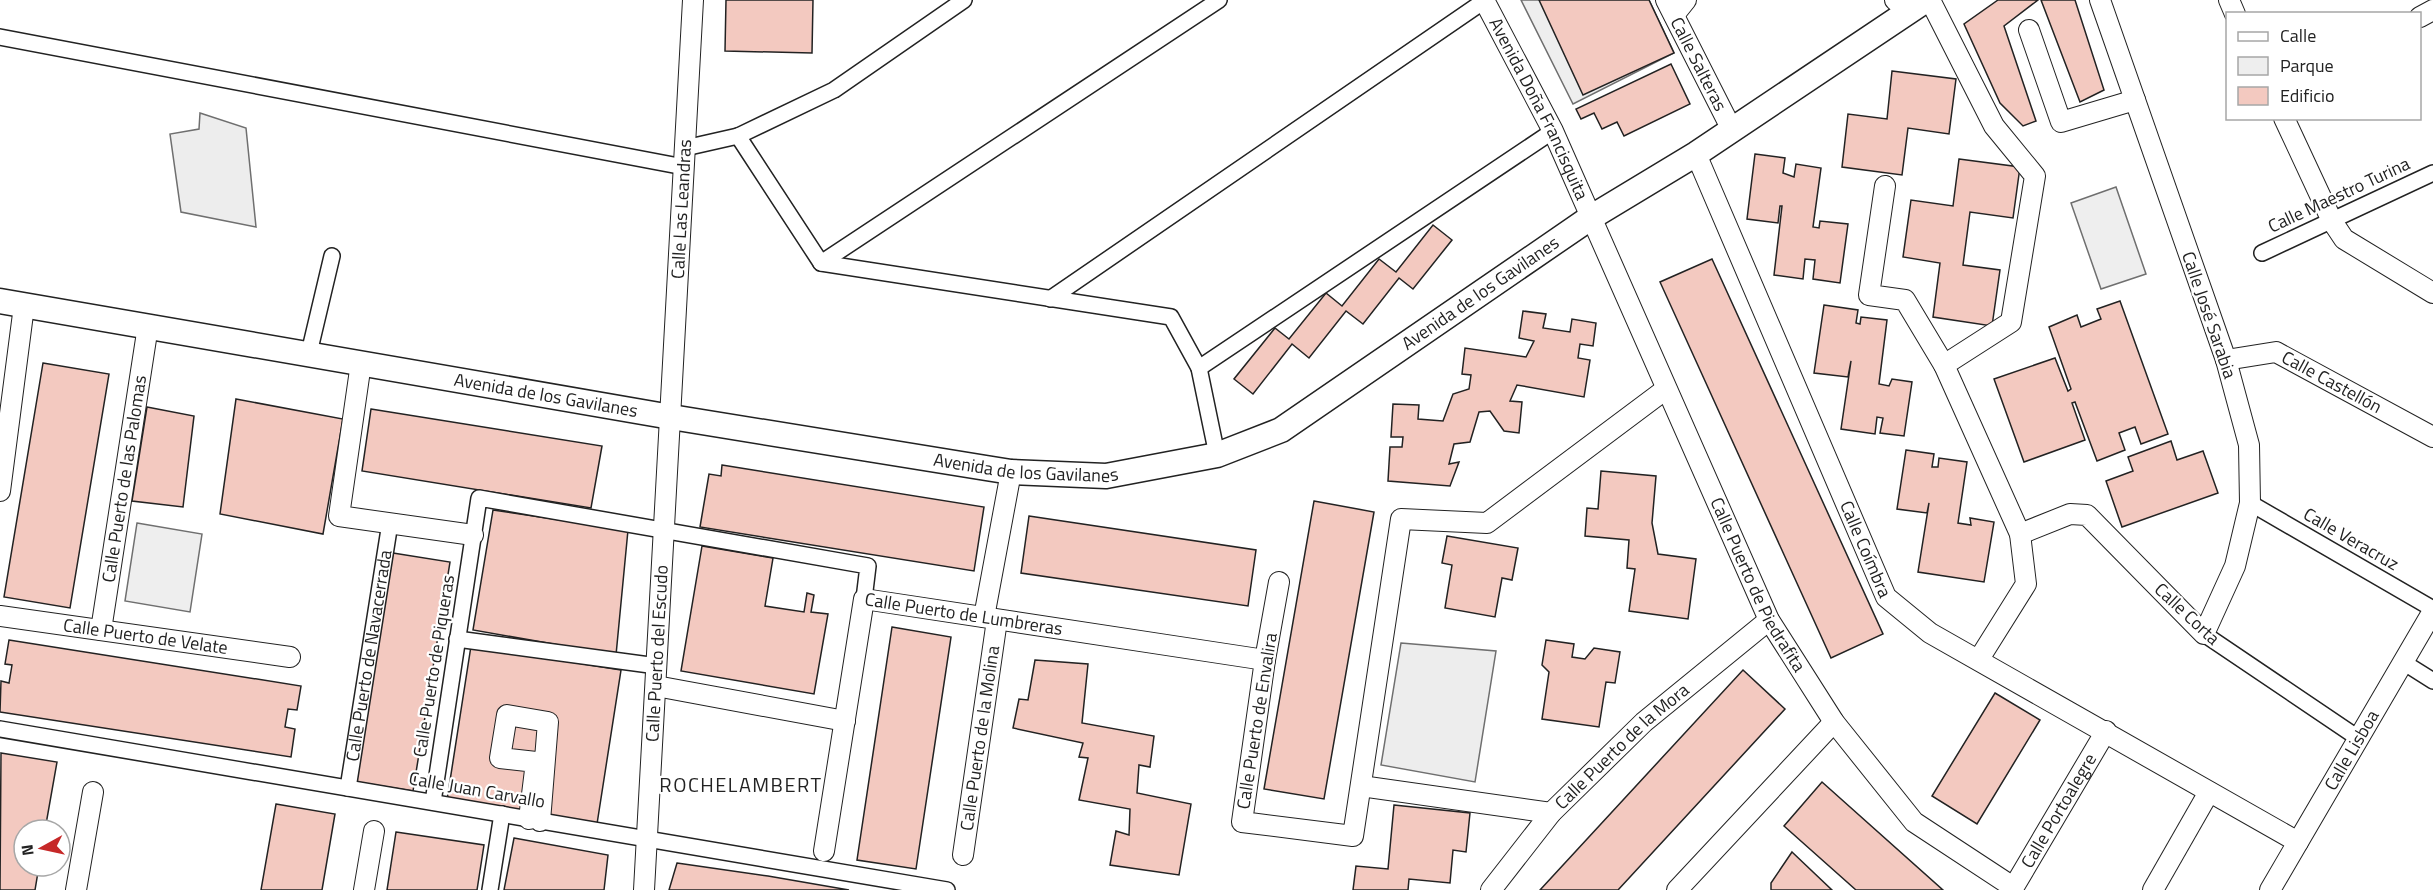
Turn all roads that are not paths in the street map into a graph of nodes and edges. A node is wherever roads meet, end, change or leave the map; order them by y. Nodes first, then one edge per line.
1 (693, 0) edge
2 (964, 0) edge
3 (1219, 0) edge
4 (1484, 0) edge
5 (2100, 0) edge
6 (1915, 3) edge
7 (1675, 5) edge
8 (2029, 30) dead end
9 (0, 37) edge
10 (2135, 100) junction
11 (2285, 120) edge
12 (1732, 130) junction
13 (1553, 131) junction
14 (738, 136) junction
15 (1696, 154) junction
16 (685, 157) junction
17 (2433, 173) edge
18 (1885, 186) dead end
19 (1590, 218) junction
20 (2332, 221) junction
21 (2262, 253) dead end
22 (332, 256) dead end
23 (821, 263) junction
24 (2433, 293) edge
25 (1050, 298) junction
26 (0, 302) edge
27 (24, 306) junction
28 (148, 326) junction
29 (309, 353) junction
30 (2226, 360) junction
31 (361, 363) junction
32 (1944, 365) junction
33 (8, 367) edge
34 (1199, 368) junction
35 (1666, 389) junction
36 (671, 417) junction
37 (2433, 437) edge
38 (1217, 455) junction
39 (1011, 472) junction
40 (0, 491) edge
41 (2250, 503) junction
42 (390, 523) junction
43 (665, 529) junction
44 (2020, 534) junction
45 (473, 535) junction
46 (1280, 582) dead end
47 (864, 599) junction
48 (2433, 610) edge
49 (0, 616) edge
50 (991, 619) junction
51 (1769, 620) junction
52 (101, 630) junction
53 (2204, 634) junction
54 (457, 639) junction
55 (290, 657) dead end
56 (1979, 659) junction
57 (1265, 660) junction
58 (2403, 662) junction
59 (656, 676) junction
60 (2433, 681) edge
61 (845, 721) junction
62 (1834, 722) junction
63 (0, 729) edge
64 (2106, 731) junction
65 (2358, 738) junction
66 (1361, 786) junction
67 (348, 788) junction
68 (93, 792) dead end
69 (2209, 792) junction
70 (433, 802) junction
71 (1551, 813) junction
72 (502, 814) junction
73 (534, 820) junction
74 (374, 831) dead end
75 (647, 839) junction
76 (2298, 842) junction
77 (824, 851) dead end
78 (963, 855) dead end
79 (870, 884) edge
80 (2013, 888) edge
81 (76, 890) edge
82 (364, 890) edge
83 (490, 890) edge
84 (644, 890) edge
85 (947, 890) edge
86 (1491, 890) edge
87 (1677, 890) edge
88 (2153, 890) edge
89 (2270, 890) edge

1 - 16 street, Calle Las Leandras
2 - 14 street
3 - 23 street
4 - 13 street, Avenida Doña Francisquita
4 - 25 street
5 - 10 street, Calle José Sarabia
6 - 12 street, Avenida de los Gavilanes
6 - 32 street, Avenida de los Gavilanes
7 - 12 street, Calle Salteras
8 - 10 street
9 - 16 street
10 - 30 street, Calle José Sarabia
11 - 20 street
12 - 15 street, Avenida de los Gavilanes
13 - 19 street, Avenida Doña Francisquita
13 - 34 street
14 - 16 street
14 - 23 street
15 - 19 street, Avenida de los Gavilanes
15 - 56 street, Calle Coímbra
16 - 36 street, Calle Las Leandras
17 - 20 street, Calle Maestro Turina
18 - 32 street
19 - 35 street, Calle Puerto de Piedrafita
19 - 38 street, Avenida de los Gavilanes
20 - 21 street, Calle Maestro Turina
20 - 24 street
22 - 29 street
23 - 25 street
25 - 34 street
26 - 27 street, Avenida de los Gavilanes
27 - 28 street, Avenida de los Gavilanes
27 - 33 street
28 - 29 street, Avenida de los Gavilanes
28 - 52 street, Calle Puerto de las Palomas
29 - 31 street, Avenida de los Gavilanes
30 - 37 street, Calle Castellón
30 - 41 street, Calle José Sarabia
31 - 36 street, Avenida de los Gavilanes
31 - 42 street
32 - 44 street
33 - 40 street
34 - 38 street
35 - 51 street, Calle Puerto de Piedrafita
35 - 66 street
36 - 39 street, Avenida de los Gavilanes
36 - 43 street, Calle Puerto del Escudo
38 - 39 street, Avenida de los Gavilanes
39 - 50 street, Calle Puerto de la Molina
41 - 48 street, Calle Veracruz
41 - 53 street, Calle José Sarabia
42 - 45 street
42 - 67 street, Calle Puerto de Navacerrada
43 - 45 street, Calle Puerto de Piqueras
43 - 47 street, Calle Puerto de Lumbreras
43 - 59 street, Calle Puerto del Escudo
44 - 53 street, Calle Corta
44 - 56 street
45 - 54 street, Calle Puerto de Piqueras
46 - 57 street, Calle Puerto de Envalira
47 - 50 street, Calle Puerto de Lumbreras
47 - 61 street
48 - 58 street, Calle Lisboa
49 - 52 street, Calle Puerto de Velate
50 - 57 street, Calle Puerto de Lumbreras
50 - 78 street, Calle Puerto de la Molina
51 - 62 street, Calle Puerto de Piedrafita
51 - 71 street, Calle Puerto de la Mora
52 - 55 street, Calle Puerto de Velate
53 - 65 street, Calle Corta
54 - 59 street
54 - 70 street, Calle Puerto de Piqueras
56 - 64 street, Calle Coímbra
57 - 66 street, Calle Puerto de Envalira
58 - 60 street
58 - 65 street, Calle Lisboa
59 - 61 street
59 - 75 street, Calle Puerto del Escudo
61 - 77 street
62 - 80 street, Calle Puerto de Piedrafita
62 - 87 street
63 - 67 street, Calle Juan Carvallo
64 - 69 street, Calle Coímbra
64 - 80 street, Calle Portoalegre
65 - 76 street, Calle Lisboa
66 - 71 street
67 - 70 street, Calle Juan Carvallo
68 - 81 street
69 - 76 street, Calle Coímbra
69 - 88 street
70 - 72 street, Calle Juan Carvallo
71 - 86 street, Calle Puerto de la Mora
72 - 73 street, Calle Juan Carvallo
72 - 83 street
73 - 73 street
73 - 75 street, Calle Juan Carvallo
74 - 82 street
75 - 79 street, Calle Juan Carvallo
75 - 84 street, Calle Puerto del Escudo
76 - 89 street, Calle Lisboa
79 - 85 street, Calle Juan Carvallo

